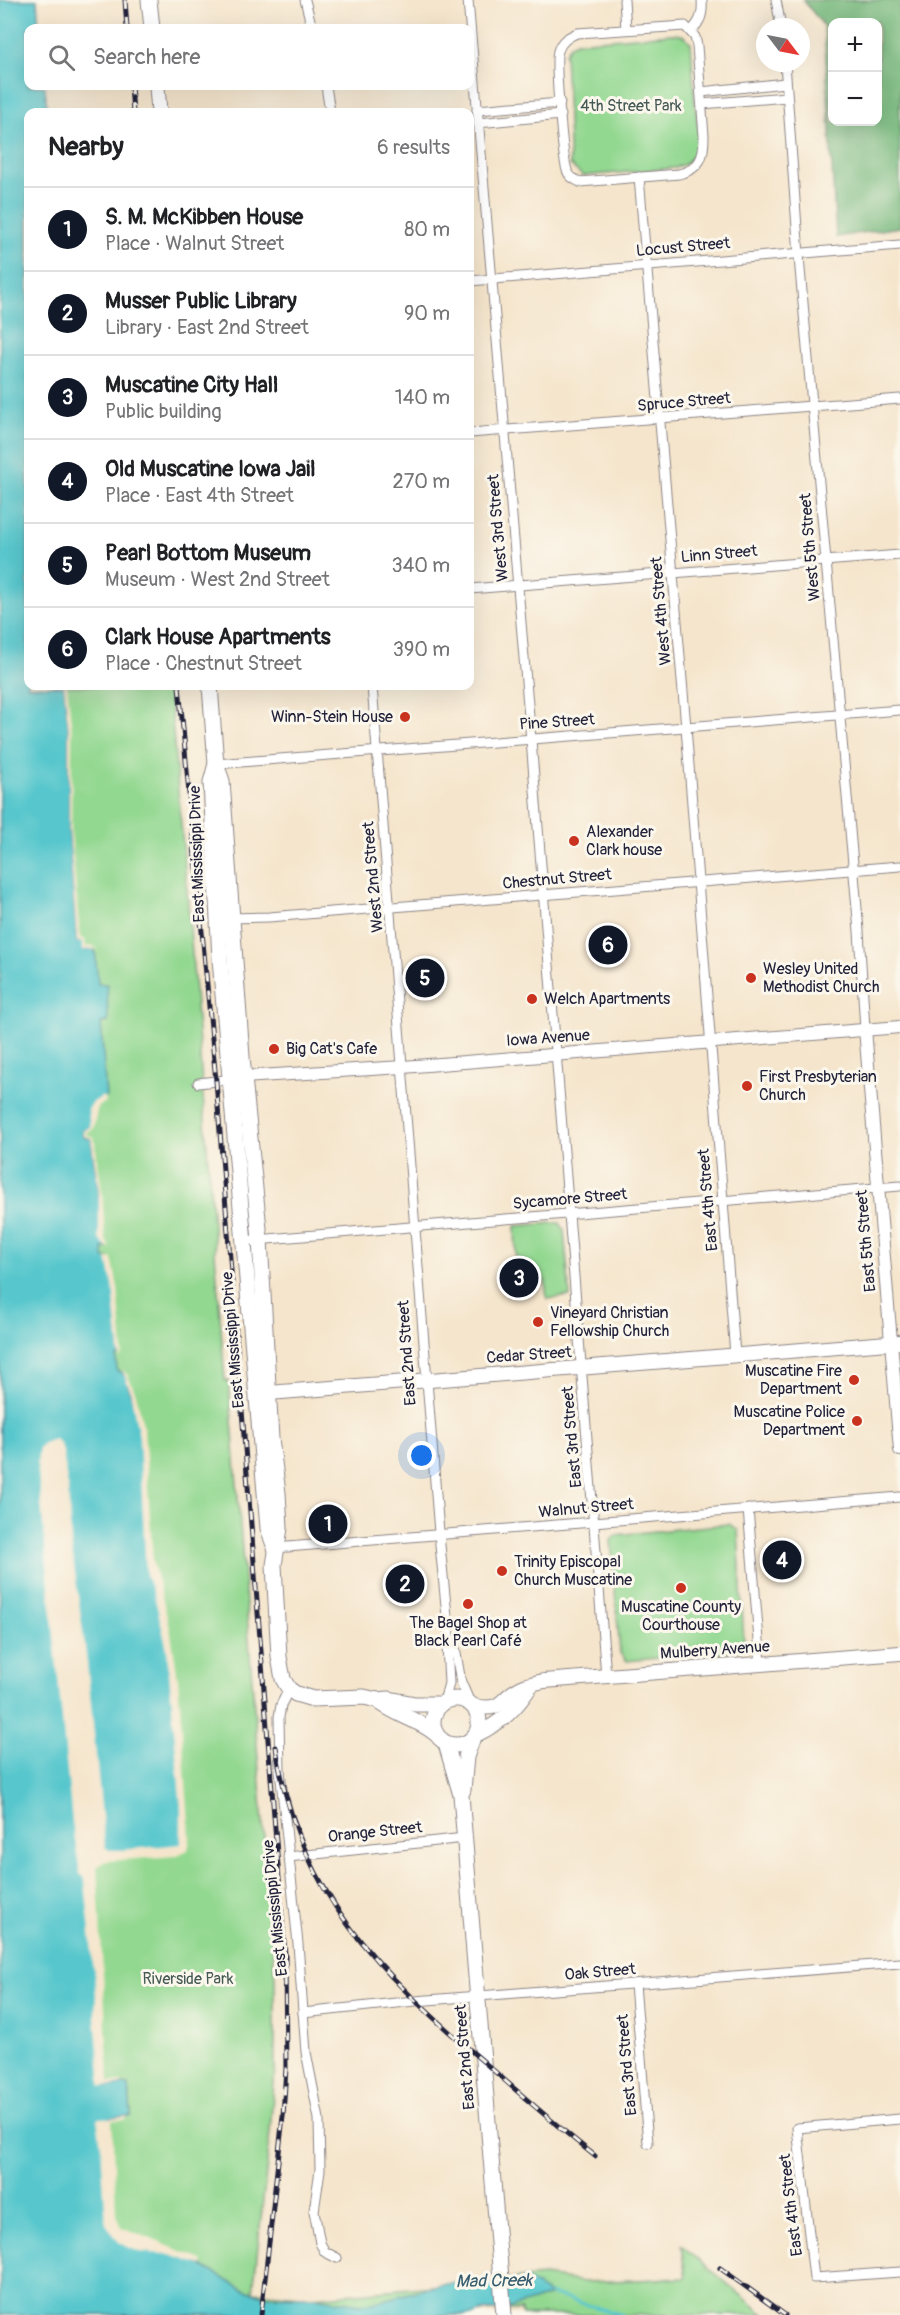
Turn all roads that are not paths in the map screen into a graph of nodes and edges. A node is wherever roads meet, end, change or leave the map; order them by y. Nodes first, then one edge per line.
1 (149, 0) edge
2 (305, 0) edge
3 (468, 0) edge
4 (624, 0) edge
5 (702, 0) edge
6 (776, 0) edge
7 (779, 18) edge
8 (152, 24) edge
9 (311, 24) edge
10 (470, 24) edge
11 (626, 29) junction
12 (691, 31) junction
13 (785, 72) edge
14 (786, 83) junction
15 (474, 88) edge
16 (157, 90) edge
17 (327, 90) edge
18 (701, 92) junction
19 (787, 97) junction
20 (560, 103) junction
21 (702, 104) junction
22 (159, 108) edge
23 (329, 108) edge
24 (561, 115) junction
25 (476, 117) edge
26 (639, 177) junction
27 (900, 245) edge
28 (799, 253) junction
29 (646, 266) junction
30 (492, 279) junction
31 (474, 280) edge
32 (900, 399) edge
33 (813, 406) junction
34 (660, 419) junction
35 (504, 432) junction
36 (474, 434) edge
37 (900, 555) edge
38 (827, 560) junction
39 (673, 573) junction
40 (518, 586) junction
41 (474, 589) edge
42 (210, 690) edge
43 (372, 690) edge
44 (900, 710) edge
45 (840, 714) junction
46 (686, 727) junction
47 (531, 740) junction
48 (377, 752) junction
49 (216, 764) junction
50 (900, 866) edge
51 (852, 870) junction
52 (698, 882) junction
53 (544, 895) junction
54 (390, 907) junction
55 (233, 918) junction
56 (217, 919) junction
57 (900, 1027) edge
58 (865, 1029) junction
59 (710, 1043) junction
60 (557, 1053) junction
61 (403, 1067) junction
62 (237, 1078) junction
63 (198, 1083) dead end
64 (900, 1186) edge
65 (878, 1188) junction
66 (723, 1200) junction
67 (570, 1214) junction
68 (415, 1226) junction
69 (260, 1239) junction
70 (243, 1241) junction
71 (896, 1343) edge
72 (735, 1355) junction
73 (582, 1368) junction
74 (427, 1380) junction
75 (269, 1393) junction
76 (900, 1450) edge
77 (900, 1497) edge
78 (748, 1509) junction
79 (594, 1522) junction
80 (440, 1534) junction
81 (275, 1548) junction
82 (449, 1635) junction
83 (900, 1653) edge
84 (761, 1664) junction
85 (606, 1676) junction
86 (532, 1684) junction
87 (289, 1689) junction
88 (377, 1700) junction
89 (442, 1703) junction
90 (472, 1705) junction
91 (474, 1737) junction
92 (440, 1738) junction
93 (461, 1795) junction
94 (465, 1838) junction
95 (288, 1857) junction
96 (900, 1963) edge
97 (635, 1984) junction
98 (478, 1998) junction
99 (303, 2013) junction
100 (900, 2119) edge
101 (648, 2144) dead end
102 (336, 2258) dead end
103 (900, 2272) edge
104 (504, 2315) edge

1 - 8 main road
2 - 9 street
3 - 10 street, West 3rd Street
4 - 11 street
5 - 12 street
6 - 7 street
11 - 12 street
11 - 20 street
12 - 18 street
13 - 14 street, West 5th Street
14 - 18 street
14 - 19 street, West 5th Street
15 - 25 street, West 3rd Street
16 - 22 main road
17 - 23 street
18 - 21 street
19 - 21 street
19 - 28 street, West 5th Street
20 - 24 street
20 - 25 street
21 - 26 street
24 - 25 street
24 - 26 street
25 - 30 street, West 3rd Street
26 - 29 street, West 4th Street
27 - 28 street, Locust Street
28 - 29 street, Locust Street
28 - 33 street, West 5th Street
29 - 30 street, Locust Street
29 - 34 street, West 4th Street
30 - 31 street, Locust Street
30 - 35 street, West 3rd Street
32 - 33 street, Spruce Street
33 - 34 street, Spruce Street
33 - 38 street, West 5th Street
34 - 35 street, Spruce Street
34 - 39 street, West 4th Street
35 - 36 street, Spruce Street
35 - 40 street, West 3rd Street
37 - 38 street, Linn Street
38 - 39 street, Linn Street
38 - 45 street, West 5th Street
39 - 40 street, Linn Street
39 - 46 street, West 4th Street
40 - 41 street, Linn Street
40 - 47 street, West 3rd Street
42 - 49 main road
43 - 48 street, West 2nd Street
44 - 45 street, Pine Street
45 - 46 street, Pine Street
45 - 51 street, West 5th Street
46 - 47 street, Pine Street
46 - 52 street, West 4th Street
47 - 48 street, Pine Street
47 - 53 street, West 3rd Street
48 - 49 street, Pine Street
48 - 54 street, West 2nd Street
49 - 55 main road, East Mississippi Drive
49 - 56 main road, East Mississippi Drive
50 - 51 street, Chestnut Street
51 - 52 street, Chestnut Street
51 - 58 street, West 5th Street
52 - 53 street, Chestnut Street
52 - 59 street, West 4th Street
53 - 54 street, Chestnut Street
53 - 60 street, West 3rd Street
54 - 55 street, Chestnut Street
54 - 61 street, West 2nd Street
55 - 56 street, Chestnut Street
55 - 62 main road, East Mississippi Drive
56 - 62 main road, East Mississippi Drive
57 - 58 street, Iowa Avenue
58 - 59 street, Iowa Avenue
58 - 65 street, East 5th Street
59 - 60 street, Iowa Avenue
59 - 66 street, East 4th Street
60 - 61 street, Iowa Avenue
60 - 67 street, East 3rd Street
61 - 62 street, Iowa Avenue
61 - 68 street, East 2nd Street
62 - 63 street, Iowa Avenue
62 - 69 main road, East Mississippi Drive
62 - 70 main road, East Mississippi Drive
64 - 65 street, Sycamore Street
65 - 66 street, Sycamore Street
65 - 71 street, East 5th Street
66 - 67 street, Sycamore Street
66 - 72 street, East 4th Street
67 - 68 street, Sycamore Street
67 - 73 street, East 3rd Street
68 - 69 street, Sycamore Street
68 - 74 street, East 2nd Street
69 - 70 street, Sycamore Street
69 - 75 main road, East Mississippi Drive
70 - 81 main road, East Mississippi Drive
71 - 72 main road, Cedar Street
71 - 76 street, East 5th Street
72 - 73 main road, Cedar Street
73 - 74 main road, Cedar Street
73 - 79 street, East 3rd Street
74 - 75 main road, Cedar Street
74 - 80 street, East 2nd Street
75 - 81 main road, East Mississippi Drive
77 - 78 street, Walnut Street
78 - 79 street, Walnut Street
78 - 84 street
79 - 80 street, Walnut Street
79 - 85 street, East 3rd Street
80 - 81 street, Walnut Street
80 - 82 street, East 2nd Street
81 - 87 main road, East Mississippi Drive
82 - 89 street, East 2nd Street
82 - 90 street, East 2nd Street
83 - 84 main road, Mulberry Avenue
84 - 85 main road, Mulberry Avenue
85 - 86 main road, Mulberry Avenue
86 - 90 main road, Mulberry Avenue
86 - 91 main road
87 - 88 main road
87 - 95 street, East Mississippi Drive
88 - 89 main road
88 - 92 main road
89 - 90 main road
89 - 92 main road
90 - 91 main road
91 - 92 main road
91 - 93 main road, East 2nd Street
92 - 93 main road, East 2nd Street
93 - 94 main road, East 2nd Street
94 - 95 street, Orange Street
94 - 98 main road, East 2nd Street
95 - 99 street, East Mississippi Drive
96 - 97 street, Oak Street
97 - 98 street, Oak Street
97 - 101 street, East 3rd Street
98 - 99 street, Oak Street
98 - 104 main road, East 2nd Street
99 - 102 street, East Mississippi Drive
100 - 103 street, East 4th Street

